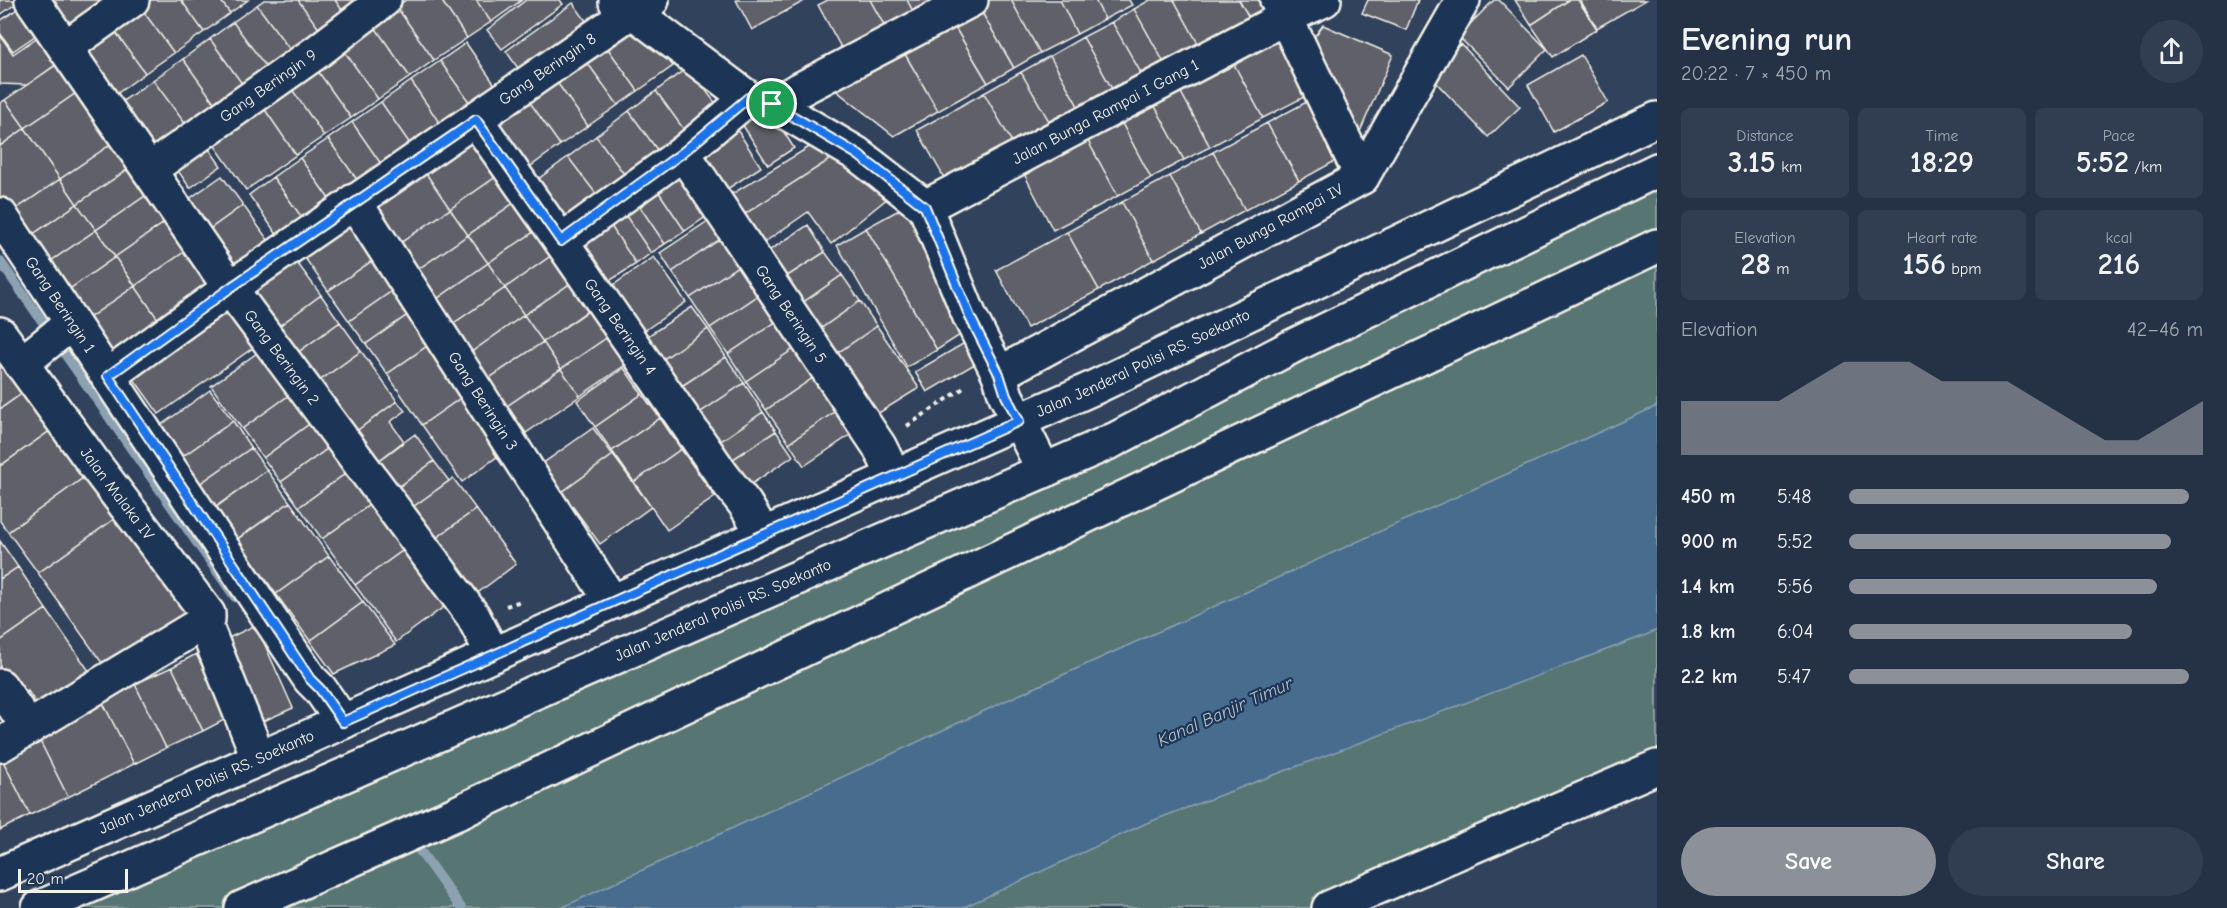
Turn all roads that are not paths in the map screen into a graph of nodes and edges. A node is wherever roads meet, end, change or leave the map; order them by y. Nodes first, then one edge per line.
1 (32, 0) edge
2 (132, 0) edge
3 (384, 0) edge
4 (972, 0) edge
5 (1324, 0) edge
6 (1463, 0) edge
7 (632, 4) edge
8 (1281, 8) edge
9 (66, 47) junction
10 (760, 101) junction
11 (1657, 119) edge
12 (476, 120) junction
13 (682, 153) junction
14 (149, 170) junction
15 (1657, 170) edge
16 (1362, 177) junction
17 (354, 201) junction
18 (925, 207) junction
19 (0, 215) edge
20 (561, 241) junction
21 (1657, 246) edge
22 (230, 288) junction
23 (67, 325) junction
24 (0, 334) edge
25 (25, 362) junction
26 (999, 374) junction
27 (108, 376) junction
28 (1019, 421) junction
29 (1044, 471) junction
30 (894, 476) junction
31 (764, 535) junction
32 (612, 602) junction
33 (204, 622) junction
34 (493, 655) junction
35 (0, 686) edge
36 (343, 722) junction
37 (29, 729) junction
38 (0, 745) edge
39 (260, 759) junction
40 (1657, 767) edge
41 (0, 874) edge
42 (39, 908) edge
43 (242, 908) edge
44 (1329, 908) edge

1 - 9 street, Gang Beringin 2
2 - 9 street
3 - 14 street, Gang Beringin 9
4 - 10 street
5 - 8 street, Jalan Bunga Rampai I Gang 1
6 - 16 street, Jalan Bunga Rampai IV
7 - 10 street
7 - 12 street, Gang Beringin 8
8 - 16 street
8 - 18 street, Jalan Bunga Rampai I Gang 1
9 - 14 street, Gang Beringin 2
10 - 13 street
10 - 18 street
11 - 28 street, Jalan Jenderal Polisi RS. Soekanto
12 - 17 street, Gang Beringin 8
12 - 20 street, Gang Beringin 4
13 - 20 street
13 - 30 street, Gang Beringin 5
14 - 22 street, Gang Beringin 2
15 - 29 street, Jalan Jenderal Polisi RS. Soekanto
16 - 26 street, Jalan Bunga Rampai IV
17 - 22 street, Gang Beringin 8
17 - 32 street, Gang Beringin 3
18 - 26 street
19 - 23 street, Gang Beringin 1
20 - 31 street, Gang Beringin 4
21 - 43 street
22 - 27 street, Gang Beringin 8
22 - 34 street, Gang Beringin 2
23 - 25 street
23 - 27 street, Gang Beringin 1
24 - 25 street, Jalan Malaka IV
25 - 33 street, Jalan Malaka IV
26 - 28 street
27 - 36 street, Gang Beringin 1
28 - 29 street
28 - 30 street, Jalan Jenderal Polisi RS. Soekanto
29 - 42 street, Jalan Jenderal Polisi RS. Soekanto
30 - 31 street, Jalan Jenderal Polisi RS. Soekanto
31 - 32 street, Jalan Jenderal Polisi RS. Soekanto
32 - 34 street, Jalan Jenderal Polisi RS. Soekanto
33 - 37 street
33 - 39 street, Jalan Malaka IV
34 - 36 street, Jalan Jenderal Polisi RS. Soekanto
35 - 37 street
36 - 39 street, Jalan Jenderal Polisi RS. Soekanto
37 - 38 street
39 - 41 street, Jalan Jenderal Polisi RS. Soekanto
40 - 44 street

